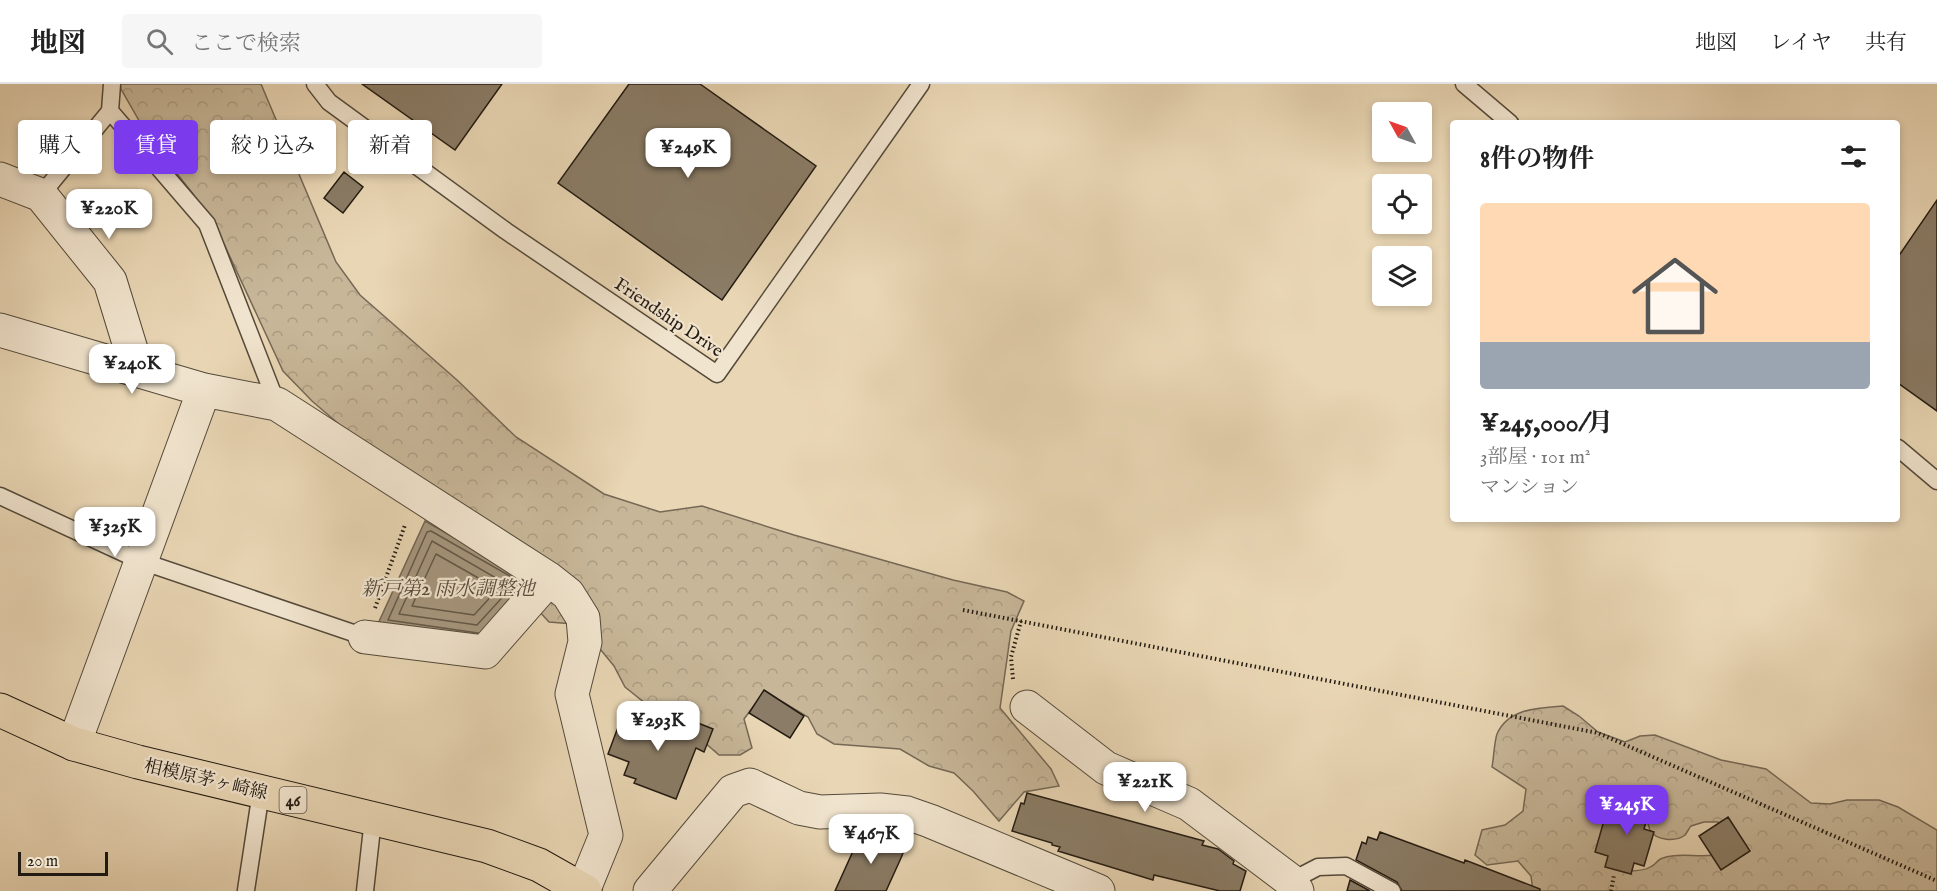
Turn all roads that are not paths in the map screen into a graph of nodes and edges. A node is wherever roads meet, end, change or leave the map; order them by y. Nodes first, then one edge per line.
1 (112, 84) edge
2 (315, 84) edge
3 (921, 84) edge
4 (1464, 84) edge
5 (110, 111) junction
6 (1506, 120) edge
7 (0, 179) edge
8 (41, 195) junction
9 (0, 330) edge
10 (137, 369) junction
11 (204, 390) junction
12 (277, 404) junction
13 (1900, 450) edge
14 (1937, 481) edge
15 (0, 496) edge
16 (141, 561) junction
17 (549, 579) junction
18 (365, 637) joint
19 (1027, 706) road end
20 (0, 710) edge
21 (74, 744) junction
22 (261, 792) junction
23 (373, 819) junction
24 (1294, 886) edge
25 (246, 890) edge
26 (584, 890) edge
27 (365, 891) edge
28 (650, 891) edge
29 (1098, 891) edge
30 (1392, 891) edge

1 - 5 lane
2 - 3 lane, Friendship Drive
4 - 6 lane
5 - 8 lane
5 - 12 lane
7 - 8 street
8 - 10 street
9 - 10 street
10 - 11 street
11 - 12 street
11 - 16 street
12 - 17 street
13 - 14 lane
15 - 16 lane
16 - 18 lane
16 - 21 street
17 - 18 street
17 - 26 street
19 - 24 street
20 - 21 main road, 相模原茅ヶ崎線 / 46
21 - 22 main road, 相模原茅ヶ崎線 / 46
22 - 23 main road, 相模原茅ヶ崎線 / 46
22 - 25 lane
23 - 26 main road, 相模原茅ヶ崎線 / 46
23 - 27 lane
24 - 30 lane
28 - 29 street

